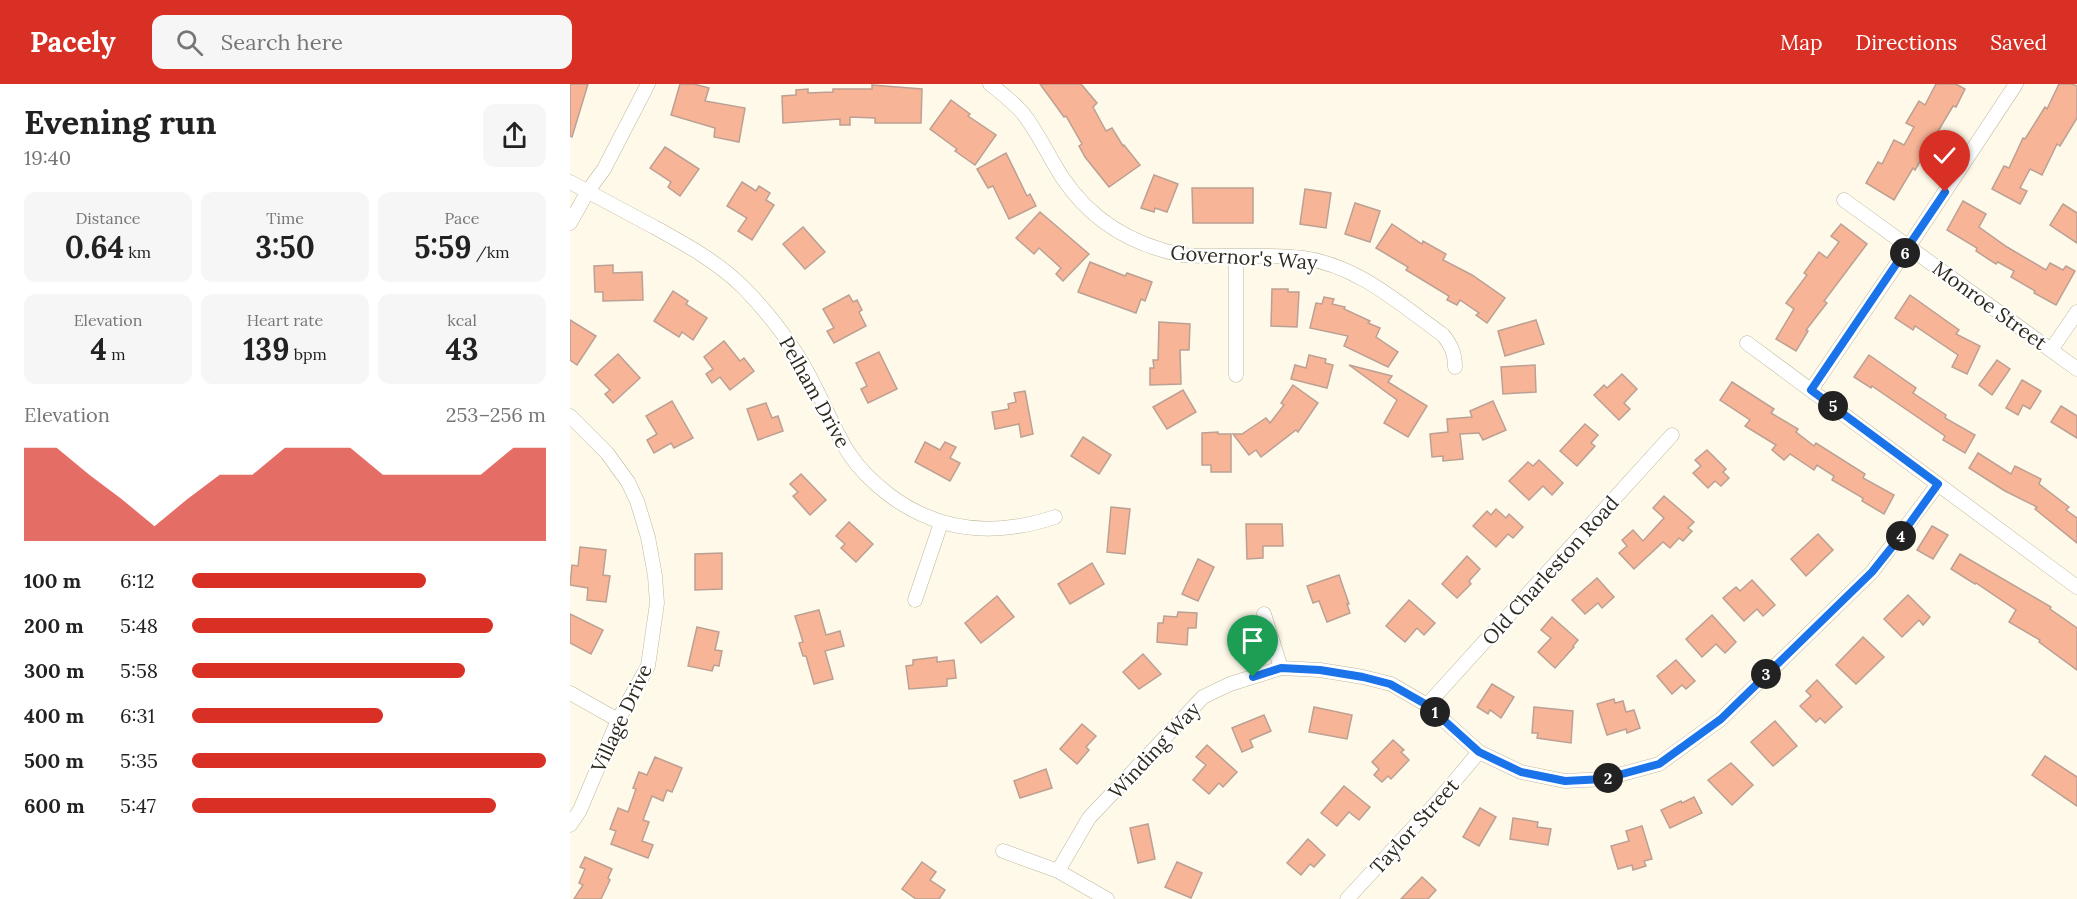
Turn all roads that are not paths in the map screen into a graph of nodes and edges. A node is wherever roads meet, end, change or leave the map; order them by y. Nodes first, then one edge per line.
1 (648, 84) edge
2 (990, 84) edge
3 (2016, 84) edge
4 (570, 182) edge
5 (588, 191) junction
6 (1844, 200) dead end
7 (570, 223) edge
8 (1909, 246) junction
9 (1236, 257) junction
10 (2077, 312) edge
11 (1747, 343) dead end
12 (2051, 350) junction
13 (1455, 367) dead end
14 (2077, 369) edge
15 (1236, 375) dead end
16 (1811, 390) junction
17 (570, 416) edge
18 (1672, 435) dead end
19 (1938, 484) junction
20 (1055, 517) dead end
21 (941, 523) junction
22 (2077, 588) edge
23 (915, 600) dead end
24 (1264, 614) dead end
25 (1281, 668) junction
26 (570, 693) edge
27 (1427, 705) junction
28 (618, 720) junction
29 (1479, 752) junction
30 (570, 825) edge
31 (1003, 851) dead end
32 (1058, 871) junction
33 (1107, 899) edge
34 (1347, 899) edge

1 - 5 street
2 - 9 street, Governor's Way
3 - 8 street
4 - 5 street, Pelham Drive
5 - 7 street
5 - 21 street, Pelham Drive
6 - 8 street, Monroe Street
8 - 12 street, Monroe Street
8 - 16 street
9 - 13 street, Governor's Way
9 - 15 street
10 - 12 street
11 - 16 street
12 - 14 street, Monroe Street
16 - 19 street
17 - 28 street, Village Drive
18 - 27 street, Old Charleston Road
19 - 22 street
19 - 29 street, Winding Way
20 - 21 street, Pelham Drive
21 - 23 street
24 - 25 street
25 - 27 street, Winding Way
25 - 32 street, Winding Way
26 - 28 street
27 - 29 street, Winding Way
28 - 30 street, Village Drive
29 - 34 street, Taylor Street
31 - 32 street
32 - 33 street

